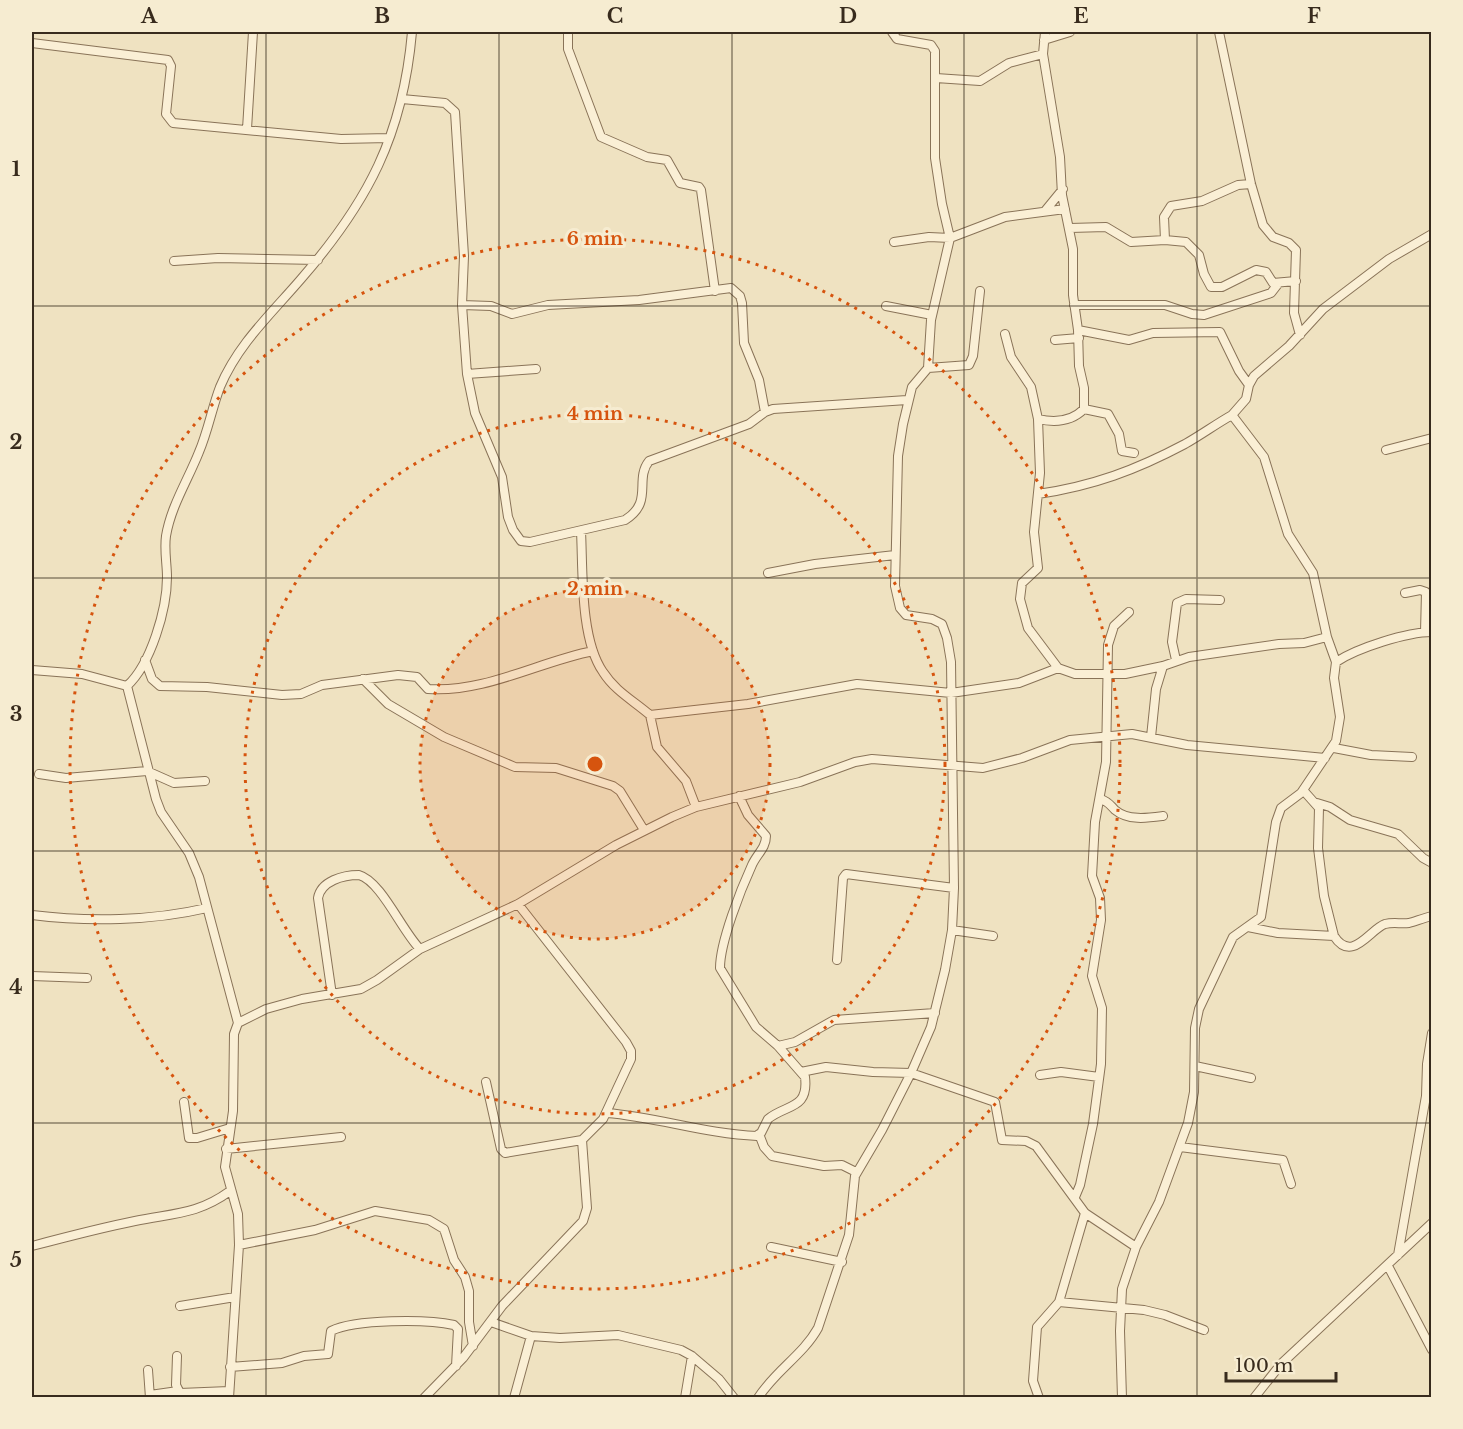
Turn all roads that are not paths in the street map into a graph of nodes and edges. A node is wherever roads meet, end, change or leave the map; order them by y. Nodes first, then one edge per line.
1 (253, 32) edge
2 (412, 32) edge
3 (568, 32) edge
4 (892, 32) edge
5 (1070, 32) edge
6 (1219, 32) edge
7 (1044, 36) edge
8 (32, 43) edge
9 (1043, 54) junction
10 (936, 78) junction
11 (402, 99) junction
12 (247, 129) junction
13 (389, 138) junction
14 (1251, 183) junction
15 (1063, 189) junction
16 (1065, 208) junction
17 (1045, 212) junction
18 (1070, 228) junction
19 (1431, 234) edge
20 (950, 238) junction
21 (1165, 240) junction
22 (894, 243) dead end
23 (318, 260) junction
24 (174, 261) dead end
25 (1296, 281) junction
26 (1278, 284) junction
27 (715, 291) junction
28 (980, 291) dead end
29 (462, 306) junction
30 (886, 306) dead end
31 (1074, 306) junction
32 (932, 315) junction
33 (1005, 334) dead end
34 (1078, 334) junction
35 (1300, 335) junction
36 (1055, 340) dead end
37 (928, 368) junction
38 (536, 369) dead end
39 (467, 374) junction
40 (1249, 386) junction
41 (907, 400) junction
42 (1084, 409) junction
43 (765, 412) junction
44 (1232, 415) junction
45 (1038, 419) junction
46 (1431, 438) edge
47 (1386, 450) dead end
48 (1134, 453) dead end
49 (1038, 494) junction
50 (581, 531) junction
51 (895, 555) junction
52 (768, 573) dead end
53 (1405, 593) dead end
54 (1220, 600) dead end
55 (1129, 612) dead end
56 (1428, 632) edge
57 (1327, 637) junction
58 (593, 651) junction
59 (145, 660) junction
60 (1176, 660) junction
61 (1336, 662) junction
62 (1163, 666) junction
63 (1058, 668) junction
64 (32, 670) edge
65 (1106, 674) junction
66 (363, 679) junction
67 (127, 686) junction
68 (951, 693) junction
69 (650, 715) junction
70 (1107, 736) junction
71 (1151, 737) junction
72 (1334, 748) junction
73 (1412, 757) dead end
74 (1325, 758) junction
75 (951, 766) junction
76 (147, 771) junction
77 (39, 774) dead end
78 (205, 781) dead end
79 (1303, 790) junction
80 (739, 796) junction
81 (1100, 799) junction
82 (1317, 803) junction
83 (696, 807) junction
84 (1163, 816) dead end
85 (644, 830) junction
86 (1431, 863) edge
87 (954, 888) junction
88 (518, 904) junction
89 (207, 908) junction
90 (32, 915) edge
91 (1431, 916) edge
92 (1248, 927) junction
93 (952, 930) junction
94 (993, 936) dead end
95 (1334, 936) junction
96 (420, 949) junction
97 (837, 960) dead end
98 (32, 976) edge
99 (87, 978) dead end
100 (332, 995) junction
101 (935, 1013) junction
102 (238, 1023) junction
103 (1431, 1033) edge
104 (778, 1046) junction
105 (1195, 1066) junction
106 (801, 1072) junction
107 (911, 1072) junction
108 (1040, 1075) dead end
109 (1099, 1077) junction
110 (1251, 1078) dead end
111 (486, 1082) dead end
112 (184, 1102) dead end
113 (607, 1113) junction
114 (230, 1128) junction
115 (759, 1134) junction
116 (341, 1137) dead end
117 (582, 1140) junction
118 (1179, 1147) junction
119 (226, 1149) junction
120 (856, 1172) junction
121 (1291, 1184) dead end
122 (230, 1191) junction
123 (1075, 1197) junction
124 (1085, 1213) junction
125 (1431, 1223) edge
126 (239, 1245) junction
127 (32, 1246) edge
128 (771, 1247) dead end
129 (1136, 1247) junction
130 (1398, 1256) junction
131 (842, 1262) junction
132 (1388, 1266) junction
133 (236, 1297) junction
134 (1059, 1302) junction
135 (180, 1306) dead end
136 (1120, 1307) junction
137 (491, 1322) junction
138 (1204, 1330) dead end
139 (531, 1336) junction
140 (473, 1346) junction
141 (1431, 1350) edge
142 (177, 1356) dead end
143 (692, 1356) junction
144 (456, 1366) junction
145 (230, 1367) junction
146 (148, 1370) dead end
147 (178, 1391) junction
148 (229, 1394) edge
149 (150, 1396) edge
150 (424, 1398) edge
151 (514, 1398) edge
152 (685, 1398) edge
153 (734, 1398) edge
154 (758, 1398) edge
155 (1039, 1398) edge
156 (1122, 1398) edge
157 (1254, 1398) edge

1 - 12 street
2 - 11 street
3 - 27 street
4 - 10 street
5 - 7 street
6 - 14 street
7 - 9 street
8 - 12 street
9 - 10 street
9 - 15 street
10 - 20 street
11 - 13 street
11 - 29 street
12 - 13 street
13 - 23 street
14 - 21 street
14 - 25 street
15 - 16 street
15 - 17 street
16 - 17 street
16 - 18 street
17 - 20 street
18 - 21 street
18 - 31 street
19 - 35 street
20 - 22 street
20 - 32 street
21 - 26 street
23 - 24 street
23 - 59 street
25 - 26 street
25 - 35 street
26 - 31 street
27 - 29 street
27 - 43 street
28 - 37 street
29 - 39 street
30 - 32 street
31 - 34 street
32 - 37 street
33 - 45 street
34 - 36 street
34 - 40 street
34 - 42 street
35 - 40 street
37 - 41 street
38 - 39 street
39 - 50 street
40 - 44 street
41 - 43 street
41 - 51 street
42 - 45 street
42 - 48 street
43 - 50 street
44 - 49 street
44 - 57 street
45 - 49 street
46 - 47 street
49 - 63 street
50 - 58 street
51 - 52 street
51 - 68 street
53 - 56 street
54 - 60 street
55 - 65 street
56 - 61 street
57 - 60 street
57 - 61 street
58 - 66 street
58 - 69 street
59 - 66 street
59 - 67 street
60 - 62 street
61 - 72 street
62 - 65 street
62 - 71 street
63 - 65 street
63 - 68 street
64 - 67 street
65 - 70 street
66 - 85 street
67 - 76 street
68 - 69 street
68 - 75 street
69 - 83 street
70 - 71 street
70 - 75 street
70 - 81 street
71 - 74 street
72 - 73 street
72 - 74 street
74 - 79 street
75 - 80 street
75 - 87 street
76 - 77 street
76 - 78 street
76 - 89 street
79 - 82 street
79 - 92 street
80 - 83 street
80 - 104 street
81 - 84 street
81 - 109 street
82 - 86 street
82 - 95 street
83 - 85 street
85 - 88 street
87 - 93 street
87 - 97 street
88 - 96 street
88 - 113 street
89 - 90 street
89 - 102 street
91 - 95 street
92 - 95 street
92 - 105 street
93 - 94 street
93 - 101 street
96 - 100 street
96 - 100 street
98 - 99 street
100 - 102 street
101 - 104 street
101 - 107 street
102 - 114 street
103 - 130 street
104 - 106 street
105 - 110 street
105 - 118 street
106 - 107 street
106 - 115 street
107 - 120 street
107 - 123 street
108 - 109 street
109 - 123 street
111 - 117 street
112 - 114 street
113 - 115 street
113 - 117 street
114 - 119 street
115 - 120 street
116 - 119 street
117 - 137 street
118 - 121 street
118 - 129 street
119 - 122 street
120 - 131 street
122 - 126 street
122 - 127 street
123 - 124 street
124 - 129 street
124 - 134 street
125 - 130 street
126 - 133 street
126 - 140 street
128 - 131 street
129 - 136 street
130 - 132 street
131 - 154 street
132 - 141 street
132 - 157 street
133 - 135 street
133 - 145 street
134 - 136 street
134 - 155 street
136 - 138 street
136 - 156 street
137 - 139 street
137 - 140 street
139 - 143 street
139 - 151 street
140 - 144 street
142 - 147 street
143 - 152 street
143 - 153 street
144 - 145 street
144 - 150 street
145 - 148 street
146 - 149 street
147 - 148 street
147 - 149 street

